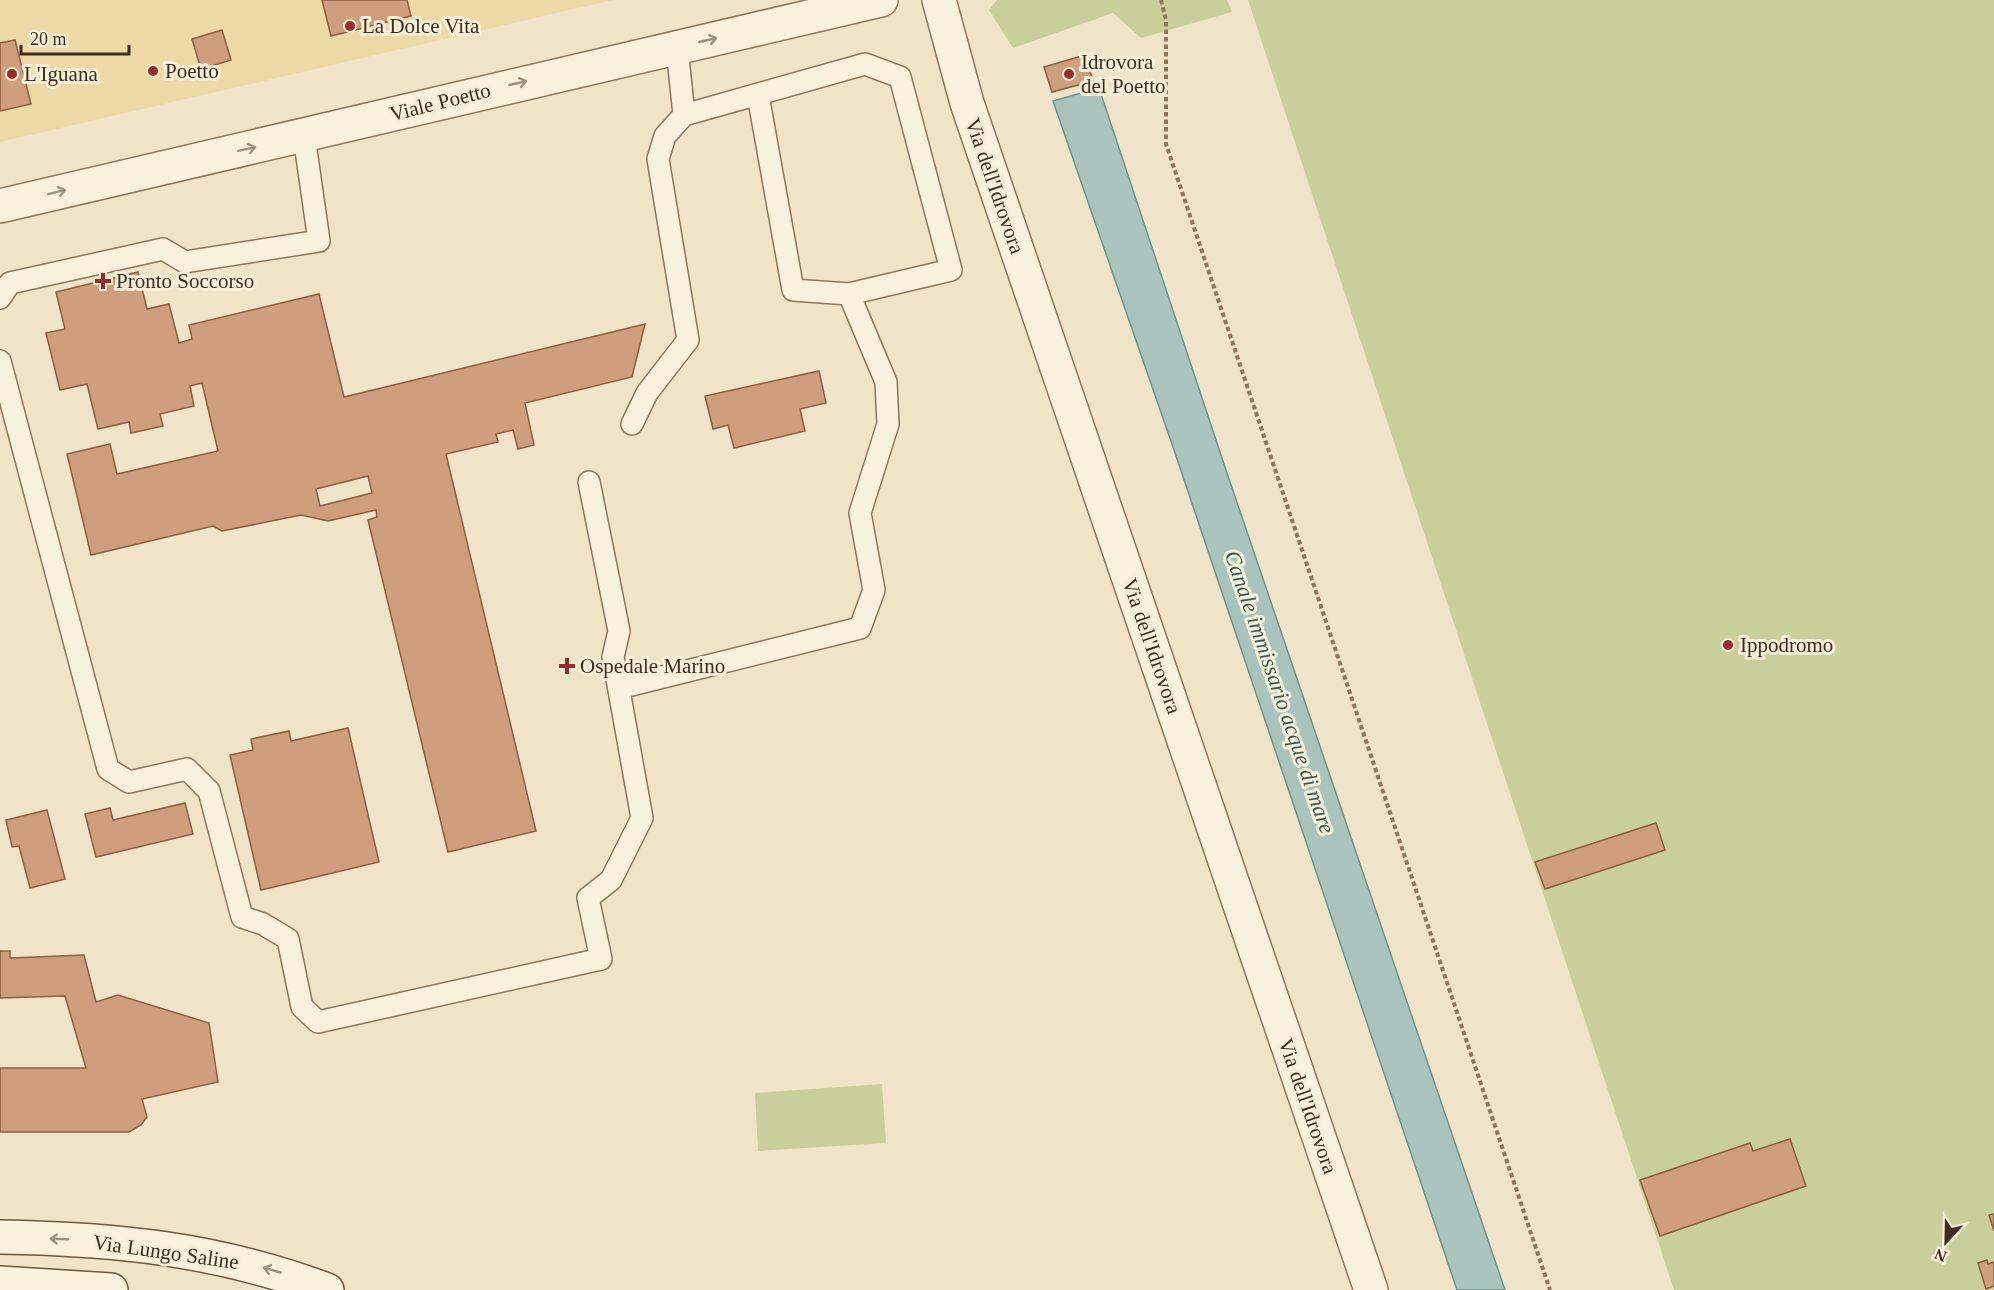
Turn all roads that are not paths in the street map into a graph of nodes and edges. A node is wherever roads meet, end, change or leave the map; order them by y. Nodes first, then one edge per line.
1 (881, 0) edge
2 (939, 0) edge
3 (677, 48) junction
4 (758, 95) junction
5 (684, 115) junction
6 (304, 136) junction
7 (0, 206) edge
8 (849, 294) junction
9 (0, 298) edge
10 (0, 361) edge
11 (632, 424) dead end
12 (590, 482) dead end
13 (619, 688) junction
14 (0, 1237) edge
15 (0, 1283) edge
16 (111, 1290) edge
17 (327, 1290) edge
18 (1371, 1290) edge

3 -> 1 street, Viale Poetto
2 - 18 street, Via dell'Idrovora
3 - 5 lane
6 -> 3 street, Viale Poetto
4 - 5 lane
4 - 8 lane
4 - 8 lane
5 - 11 lane
7 -> 6 street, Viale Poetto
6 - 9 lane
8 - 13 lane
10 - 13 lane
12 - 13 lane
17 -> 14 street, Via Lungo Saline
15 - 16 street

